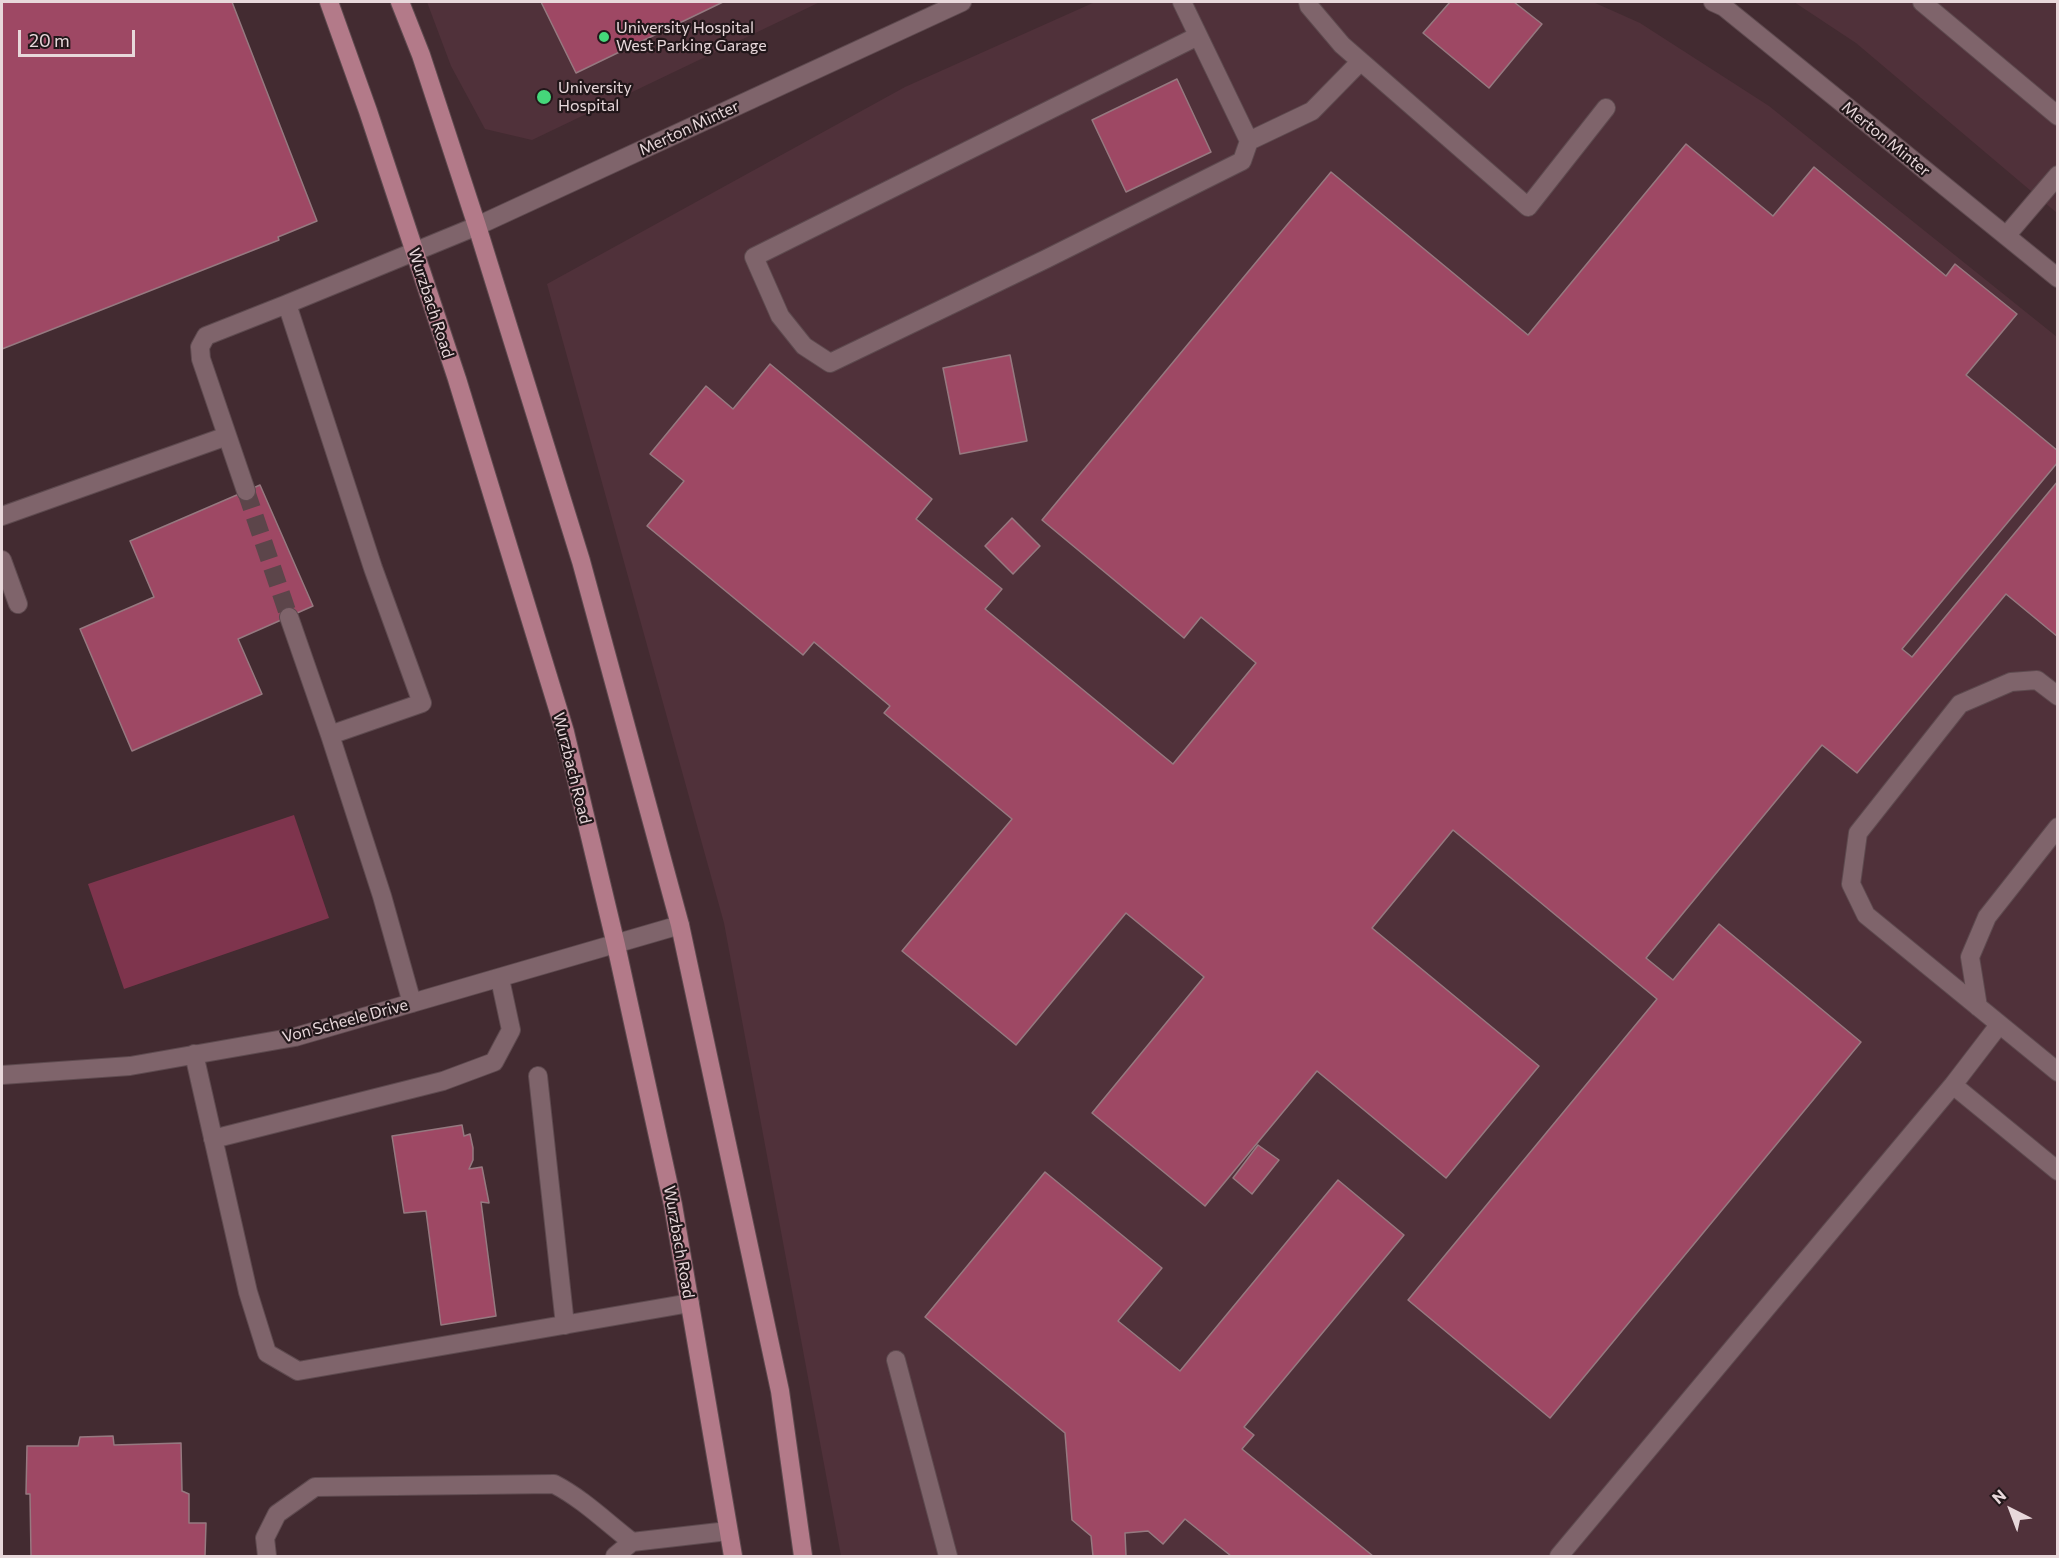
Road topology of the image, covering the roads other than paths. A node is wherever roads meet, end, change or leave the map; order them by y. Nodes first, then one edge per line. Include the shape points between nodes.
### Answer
1 (329, 2) edge
2 (400, 2) edge
3 (962, 2) edge
4 (1182, 2) edge
5 (1308, 2) edge
6 (1713, 2) edge
7 (1922, 2) edge
8 (1198, 36) junction
9 (1360, 62) junction
10 (1606, 108) dead end
11 (2058, 116) edge
12 (1249, 141) junction
13 (2058, 175) edge
14 (477, 226) junction
15 (2006, 236) junction
16 (414, 253) junction
17 (2058, 278) edge
18 (287, 304) junction
19 (227, 436) junction
20 (246, 491) tunnel mouth
21 (2, 516) edge
22 (2, 560) edge
23 (18, 604) dead end
24 (289, 617) tunnel mouth
25 (2058, 696) edge
26 (330, 735) junction
27 (2058, 827) edge
28 (680, 925) junction
29 (616, 945) junction
30 (500, 979) junction
31 (412, 1003) junction
32 (1978, 1007) junction
33 (1999, 1024) junction
34 (194, 1054) junction
35 (2058, 1072) edge
36 (2, 1076) edge
37 (538, 1076) dead end
38 (1953, 1085) junction
39 (213, 1139) junction
40 (2058, 1171) edge
41 (690, 1303) junction
42 (564, 1325) junction
43 (896, 1360) dead end
44 (728, 1531) junction
45 (632, 1542) junction
46 (267, 1557) edge
47 (615, 1557) edge
48 (733, 1557) edge
49 (803, 1557) edge
50 (948, 1557) edge
51 (1559, 1557) edge

1 - 16 main road, Wurzbach Road
2 - 14 main road
3 - 14 street, Merton Minter
4 - 8 street
5 - 9 street
6 - 15 street, Merton Minter
7 - 11 street
8 - 12 street
8 - 12 street via 754,257 780,316 804,346 830,363 1242,161
9 - 10 street via 1528,207
9 - 12 street via 1312,111
13 - 15 street
14 - 16 street, Merton Minter
14 - 28 main road via 581,561
15 - 17 street, Merton Minter
16 - 18 street, Merton Minter
16 - 29 main road, Wurzbach Road via 457,379 565,732
18 - 19 street, Merton Minter via 206,336 200,347
18 - 26 street via 422,703
19 - 20 street, Merton Minter
19 - 21 street
22 - 23 street
24 - 26 street
25 - 32 street via 2037,680 2011,682 1960,704 1858,833 1851,885 1866,915
26 - 31 street
27 - 32 street via 1987,917 1970,957
28 - 29 street, Von Scheele Drive
28 - 49 main road via 780,1391
29 - 30 street, Von Scheele Drive
29 - 41 main road, Wurzbach Road via 673,1205
30 - 31 street, Von Scheele Drive
30 - 39 street via 510,1030 494,1062 443,1081
31 - 34 street, Von Scheele Drive via 295,1037
32 - 33 street
33 - 35 street
33 - 38 street
34 - 36 street, Von Scheele Drive via 130,1066
34 - 39 street
37 - 42 street
38 - 40 street
38 - 51 street
39 - 42 street via 248,1292 267,1353 298,1371
41 - 42 street
41 - 44 main road, Wurzbach Road
43 - 50 street
44 - 45 street
44 - 48 main road, Wurzbach Road
45 - 46 street via 573,1494 554,1484 315,1487 277,1514 265,1538
45 - 47 street

